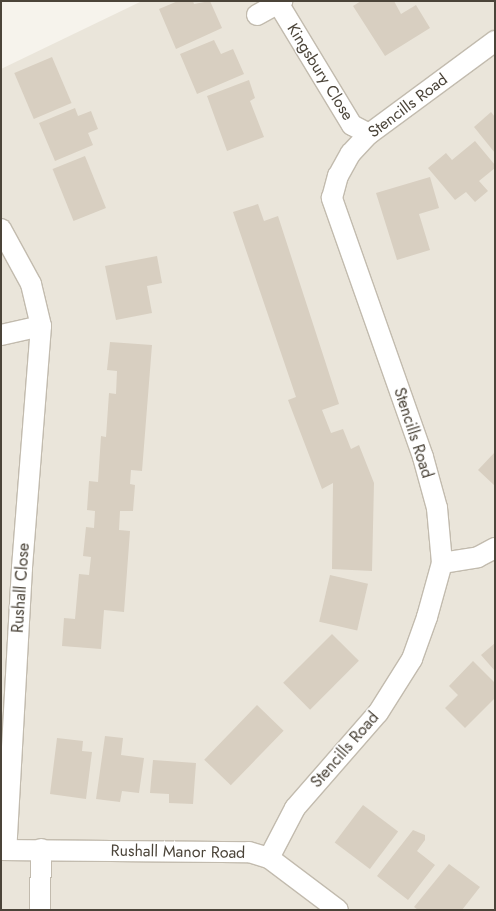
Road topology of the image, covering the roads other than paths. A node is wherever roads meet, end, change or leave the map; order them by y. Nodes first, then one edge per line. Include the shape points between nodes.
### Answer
1 (280, 2) edge
2 (257, 15) dead end
3 (495, 41) edge
4 (369, 134) junction
5 (1, 229) edge
6 (41, 326) junction
7 (1, 335) edge
8 (495, 548) edge
9 (442, 563) junction
10 (41, 849) junction
11 (4, 850) edge
12 (269, 858) junction
13 (40, 910) edge
14 (338, 910) edge

1 - 2 street, Kingsbury Close
1 - 4 street, Kingsbury Close via 352,125
3 - 4 street, Stencills Road
4 - 9 street, Stencills Road via 351,153 338,176 332,198 423,457 437,508
5 - 6 street, Rushall Close via 31,284
6 - 7 street
6 - 11 street, Rushall Close
8 - 9 street via 478,557
9 - 12 street, Stencills Road via 428,617 412,659 378,713 295,808
10 - 11 street, Rushall Manor Road
10 - 12 street, Rushall Manor Road via 249,852
10 - 13 street
12 - 14 street, Rushall Manor Road

